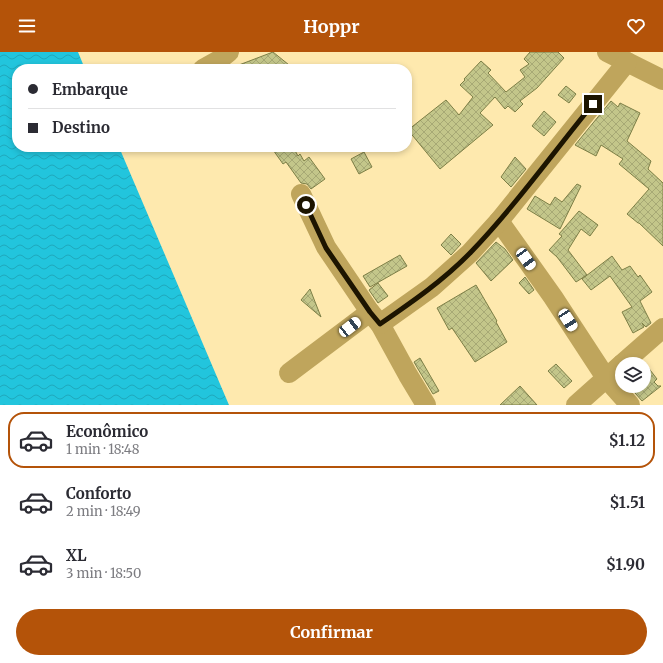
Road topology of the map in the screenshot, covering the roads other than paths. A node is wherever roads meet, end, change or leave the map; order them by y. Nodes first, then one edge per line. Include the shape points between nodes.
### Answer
1 (229, 52) edge
2 (608, 52) edge
3 (627, 62) junction
4 (212, 64) edge
5 (663, 80) edge
6 (301, 194) dead end
7 (499, 221) junction
8 (376, 318) junction
9 (663, 328) edge
10 (630, 357) edge
11 (615, 370) edge
12 (289, 373) dead end
13 (606, 378) junction
14 (426, 405) edge
15 (576, 405) edge
16 (630, 405) edge

1 - 4 street
2 - 3 street
3 - 5 street
3 - 7 street
6 - 8 street via 326,248
7 - 8 street via 470,253 432,287
7 - 13 street
8 - 12 street
8 - 14 street
9 - 10 street
11 - 13 street
13 - 15 street
13 - 16 street

